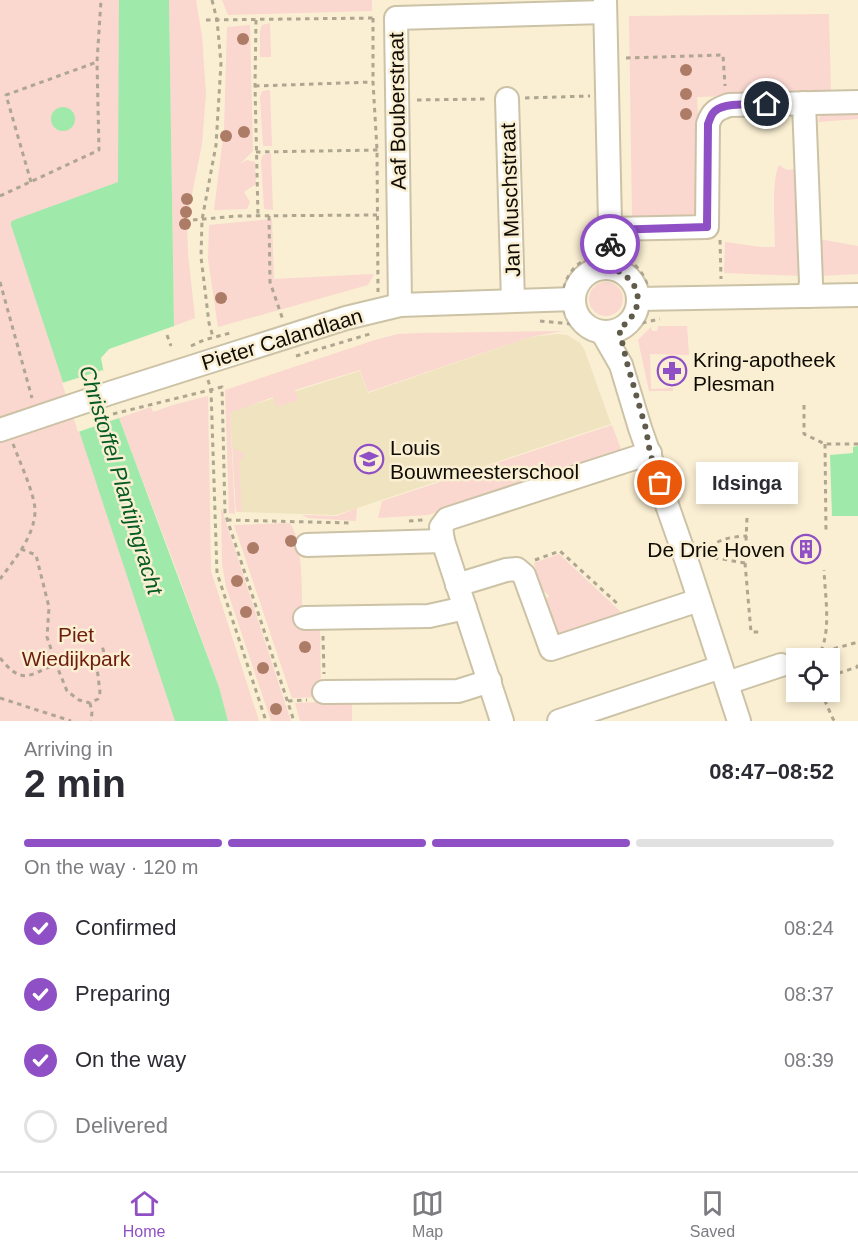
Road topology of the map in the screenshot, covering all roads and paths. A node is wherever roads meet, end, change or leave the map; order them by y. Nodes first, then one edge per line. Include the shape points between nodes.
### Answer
1 (101, 0) edge
2 (212, 0) edge
3 (605, 6) edge
4 (385, 18) junction
5 (206, 20) dead end
6 (217, 20) junction
7 (256, 20) junction
8 (606, 58) junction
9 (97, 62) junction
10 (374, 82) junction
11 (255, 86) junction
12 (507, 99) dead end
13 (858, 102) edge
14 (804, 103) junction
15 (731, 105) junction
16 (387, 150) junction
17 (256, 152) junction
18 (31, 182) junction
19 (0, 196) edge
20 (377, 215) junction
21 (258, 216) junction
22 (269, 216) junction
23 (193, 220) dead end
24 (202, 220) junction
25 (707, 227) junction
26 (610, 230) junction
27 (611, 261) junction
28 (0, 282) edge
29 (722, 283) dead end
30 (378, 293) dead end
31 (858, 295) edge
32 (808, 296) junction
33 (644, 299) junction
34 (568, 300) junction
35 (513, 301) junction
36 (400, 305) junction
37 (283, 320) dead end
38 (539, 321) dead end
39 (572, 324) junction
40 (612, 334) junction
41 (167, 335) dead end
42 (213, 337) dead end
43 (171, 346) dead end
44 (208, 382) dead end
45 (211, 390) junction
46 (32, 398) dead end
47 (113, 403) junction
48 (804, 405) dead end
49 (7, 437) edge
50 (825, 444) junction
51 (858, 444) edge
52 (650, 453) junction
53 (747, 518) dead end
54 (227, 520) junction
55 (403, 522) dead end
56 (358, 523) dead end
57 (445, 530) junction
58 (826, 532) dead end
59 (747, 536) junction
60 (307, 545) dead end
61 (21, 549) junction
62 (696, 559) junction
63 (746, 563) junction
64 (517, 569) junction
65 (824, 570) dead end
66 (0, 579) edge
67 (457, 585) junction
68 (699, 600) junction
69 (465, 608) junction
70 (314, 618) joint
71 (636, 621) junction
72 (760, 632) dead end
73 (858, 642) edge
74 (102, 645) dead end
75 (822, 648) edge
76 (838, 648) edge
77 (0, 658) edge
78 (786, 663) edge
79 (56, 664) junction
80 (858, 665) edge
81 (840, 673) edge
82 (724, 675) junction
83 (490, 681) junction
84 (324, 692) junction
85 (0, 698) edge
86 (288, 701) junction
87 (825, 702) edge
88 (90, 703) junction
89 (71, 721) edge
90 (91, 721) edge
91 (266, 721) edge
92 (294, 721) edge
93 (502, 721) edge
94 (558, 721) edge
95 (739, 721) edge
96 (835, 721) edge

1 - 9 path
2 - 6 path
3 - 4 street, Aaf Bouberstraat
3 - 8 street
4 - 7 path
4 - 10 path
4 - 16 street, Aaf Bouberstraat
5 - 6 path
6 - 7 path
6 - 24 path via 221,63 218,128
7 - 11 path
8 - 15 path via 723,55 724,86
8 - 26 street
9 - 18 path via 99,150
9 - 18 path via 6,95
10 - 11 path
10 - 16 path
11 - 17 path
12 - 35 street, Jan Muschstraat
13 - 14 street
14 - 15 street
14 - 32 street
15 - 25 street via 715,111 708,124
16 - 17 path
16 - 20 path
16 - 36 street, Aaf Bouberstraat
17 - 21 path
18 - 19 path
20 - 22 path
20 - 30 path
21 - 22 path
21 - 24 path
22 - 37 path via 270,282
23 - 24 path
24 - 42 path via 201,257
25 - 26 street
25 - 29 path via 720,236
26 - 27 street
27 - 33 street
27 - 33 path via 627,259 638,267 645,277
27 - 34 street via 585,276
27 - 34 path via 592,256 572,269 564,284
28 - 46 path
31 - 32 street
32 - 33 street
33 - 40 street via 629,322
33 - 40 path via 646,314 642,323 632,333
34 - 35 street, Pieter Calandlaan
34 - 39 path via 566,315
34 - 40 street via 591,328
35 - 36 street, Pieter Calandlaan
36 - 47 street, Pieter Calandlaan via 346,318
38 - 39 path
39 - 40 path via 596,340
40 - 52 street via 646,429
41 - 43 path
44 - 45 path
45 - 47 path
45 - 54 path via 222,387
45 - 91 path via 217,573
47 - 49 street, Pieter Calandlaan via 70,407
48 - 50 path via 804,434
49 - 61 path via 35,511
50 - 51 path
50 - 58 path
52 - 57 street
52 - 62 street
53 - 59 path
54 - 56 path
54 - 86 path
55 - 57 path
57 - 60 street
57 - 67 street
59 - 62 path via 726,538
59 - 63 path
61 - 66 path
61 - 79 path via 36,555 49,607 47,637
62 - 63 path
62 - 68 street
63 - 72 path via 751,632
64 - 67 street
64 - 71 path via 560,552
64 - 71 street via 524,575 551,649
65 - 75 path via 827,628
67 - 69 street
68 - 71 street
68 - 82 street
69 - 70 street via 429,616
69 - 83 street
70 - 84 path
73 - 76 path
74 - 88 path via 105,657 97,668 100,692 98,699
77 - 79 path via 21,676
78 - 82 street
79 - 88 path via 67,691
80 - 81 path
82 - 94 street
82 - 95 street
83 - 84 street via 458,691
83 - 93 street
84 - 86 path via 324,699
85 - 89 path
86 - 92 path
87 - 96 path
88 - 90 path

